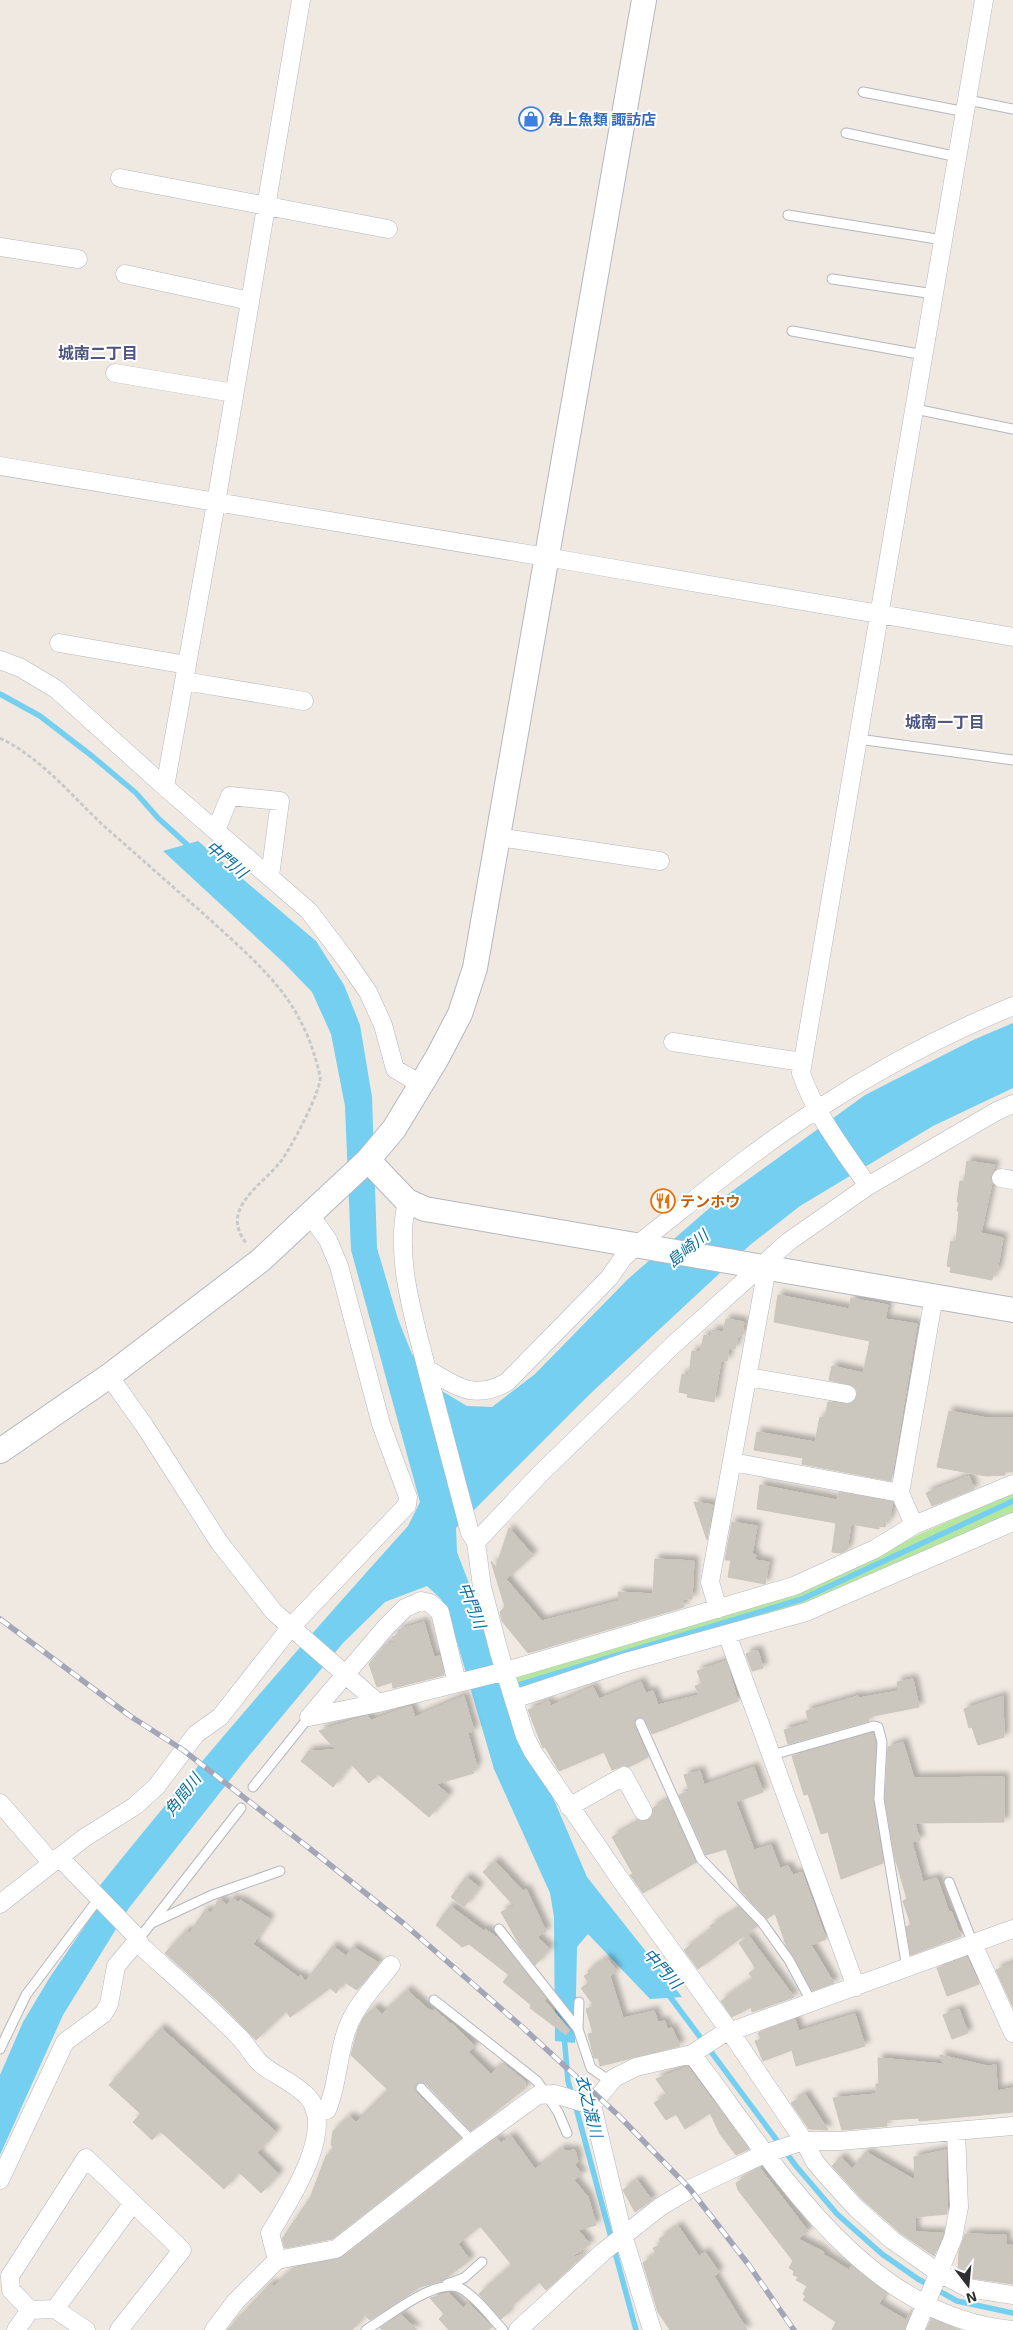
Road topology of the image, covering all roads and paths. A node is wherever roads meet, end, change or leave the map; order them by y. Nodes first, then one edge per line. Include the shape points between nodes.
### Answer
1 (301, 0) edge
2 (644, 0) edge
3 (984, 0) edge
4 (863, 92) dead end
5 (967, 106) junction
6 (1013, 109) edge
7 (846, 133) dead end
8 (958, 157) junction
9 (120, 178) dead end
10 (266, 206) junction
11 (788, 215) dead end
12 (388, 229) dead end
13 (943, 240) junction
14 (0, 247) edge
15 (78, 259) dead end
16 (125, 274) dead end
17 (832, 279) dead end
18 (934, 294) junction
19 (250, 301) junction
20 (792, 331) dead end
21 (924, 355) junction
22 (115, 373) dead end
23 (234, 393) junction
24 (914, 409) junction
25 (1013, 429) edge
26 (0, 466) edge
27 (216, 503) junction
28 (546, 557) junction
29 (880, 614) junction
30 (1013, 637) edge
31 (58, 643) dead end
32 (0, 660) edge
33 (186, 673) junction
34 (304, 701) dead end
35 (0, 738) edge
36 (858, 739) junction
37 (1013, 760) edge
38 (165, 787) junction
39 (216, 830) junction
40 (498, 837) junction
41 (660, 861) dead end
42 (270, 876) junction
43 (1013, 1006) edge
44 (673, 1042) dead end
45 (802, 1062) junction
46 (422, 1085) junction
47 (1013, 1104) edge
48 (820, 1113) junction
49 (368, 1160) junction
50 (866, 1183) junction
51 (407, 1201) junction
52 (310, 1215) junction
53 (645, 1245) junction
54 (261, 1260) junction
55 (756, 1266) junction
56 (934, 1296) junction
57 (1013, 1310) edge
58 (427, 1369) junction
59 (109, 1376) junction
60 (748, 1377) junction
61 (847, 1394) dead end
62 (0, 1451) edge
63 (732, 1462) junction
64 (1013, 1484) edge
65 (900, 1493) junction
66 (1013, 1522) edge
67 (914, 1525) junction
68 (473, 1537) junction
69 (718, 1609) junction
70 (293, 1630) junction
71 (727, 1634) junction
72 (344, 1672) junction
73 (502, 1672) junction
74 (460, 1682) junction
75 (514, 1699) junction
76 (378, 1703) junction
77 (309, 1717) junction
78 (640, 1723) dead end
79 (772, 1755) junction
80 (253, 1787) dead end
81 (0, 1803) edge
82 (569, 1807) junction
83 (240, 1808) dead end
84 (643, 1812) dead end
85 (55, 1859) junction
86 (280, 1871) dead end
87 (950, 1882) dead end
88 (101, 1900) junction
89 (0, 1904) edge
90 (149, 1924) junction
91 (499, 1929) dead end
92 (1013, 1929) edge
93 (136, 1937) junction
94 (972, 1944) junction
95 (391, 1965) dead end
96 (908, 1968) junction
97 (856, 1987) junction
98 (434, 2000) dead end
99 (579, 2002) dead end
100 (812, 2003) junction
101 (577, 2027) junction
102 (1013, 2033) edge
103 (726, 2034) junction
104 (0, 2049) edge
105 (694, 2053) junction
106 (614, 2078) junction
107 (420, 2088) dead end
108 (550, 2094) junction
109 (590, 2105) junction
110 (315, 2112) junction
111 (1013, 2126) edge
112 (956, 2131) junction
113 (567, 2133) dead end
114 (473, 2142) junction
115 (801, 2142) junction
116 (766, 2154) junction
117 (0, 2180) edge
118 (133, 2203) junction
119 (622, 2237) junction
120 (277, 2260) junction
121 (482, 2262) dead end
122 (939, 2274) junction
123 (444, 2285) junction
124 (1013, 2295) edge
125 (926, 2303) junction
126 (55, 2309) junction
127 (30, 2310) junction
128 (78, 2328) edge
129 (16, 2330) edge
130 (118, 2330) edge
131 (214, 2330) edge
132 (366, 2330) edge
133 (503, 2330) edge
134 (518, 2330) edge
135 (652, 2330) edge
136 (915, 2330) edge
137 (1013, 2330) edge

1 - 10 street
2 - 28 street
3 - 5 street
4 - 5 lane
5 - 6 lane
5 - 8 street
7 - 8 lane
8 - 13 street
9 - 10 street
10 - 12 street
10 - 19 street
11 - 13 lane
13 - 18 street
14 - 15 street
16 - 19 street
17 - 18 lane
18 - 21 street
19 - 23 street
20 - 21 lane
21 - 24 street
22 - 23 street
23 - 27 street
24 - 25 lane
24 - 29 street
26 - 27 street
27 - 28 street
27 - 33 street
28 - 29 street
28 - 40 street
29 - 30 street
29 - 36 street
31 - 33 street
32 - 38 street via 22,668 56,689
33 - 34 street
33 - 38 street
35 - 54 path via 37,762 253,958 295,1010 308,1035 321,1079 314,1102 281,1161 250,1192 237,1217 239,1234
36 - 37 lane
36 - 45 street
38 - 39 street
39 - 42 street
39 - 42 street via 230,796 280,801
40 - 41 street
40 - 46 street via 476,968 460,1014
42 - 46 street via 309,911 357,976 383,1025 395,1069
43 - 48 street via 910,1055
44 - 45 street
45 - 48 street via 800,1073
46 - 49 street via 394,1129
47 - 50 street
48 - 50 street
48 - 53 street via 749,1158
49 - 51 street
49 - 52 street
50 - 55 street
51 - 53 street via 425,1209
51 - 58 street via 403,1220 406,1285
52 - 54 street
52 - 70 street via 328,1240 339,1266 381,1424 408,1497 407,1505
53 - 55 street
53 - 58 street via 623,1258 609,1278 507,1382 495,1389 483,1392 460,1389
54 - 59 street
55 - 56 street
55 - 60 street
55 - 68 street
56 - 57 street
56 - 65 street
58 - 68 street
59 - 62 street
59 - 70 street via 144,1424 219,1542 274,1612
60 - 61 street
60 - 63 street
63 - 65 street
63 - 69 street via 710,1582
64 - 67 street
65 - 67 street
66 - 71 street via 806,1612
67 - 69 street via 832,1570 794,1586
68 - 73 street
69 - 73 street
70 - 72 street
70 - 85 street via 220,1717 196,1734 156,1787 135,1806
71 - 75 street
71 - 79 street
72 - 74 street via 405,1608 421,1601 430,1603 440,1612
72 - 76 street
72 - 77 street
73 - 74 street
73 - 75 street
74 - 76 street
75 - 82 street via 533,1752
76 - 77 street
77 - 80 lane
78 - 100 lane via 701,1859 761,1921 789,1960
79 - 96 lane via 878,1727 882,1742 878,1799
79 - 97 street
81 - 85 street
82 - 84 street via 624,1776
82 - 103 street
83 - 90 lane
85 - 88 street
85 - 89 street
86 - 90 lane via 212,1895
87 - 94 lane
88 - 93 street
88 - 104 lane via 26,1995
90 - 93 lane
91 - 101 lane
92 - 94 street
93 - 110 street via 242,2039 259,2063 294,2083 310,2099
93 - 117 street via 116,1966 109,2004 103,2014 65,2042
94 - 96 street
94 - 102 street
95 - 110 street via 353,2014 331,2100 327,2110
96 - 97 street
97 - 100 street
98 - 108 lane via 538,2081
99 - 101 lane
100 - 103 street
101 - 106 lane via 590,2068 604,2077
103 - 105 street
103 - 115 street
105 - 106 street via 636,2067
105 - 116 street
106 - 109 street
107 - 114 lane
108 - 109 street
108 - 113 lane
108 - 114 street via 538,2095
109 - 119 street
110 - 120 street via 317,2139 297,2187 263,2229
111 - 112 street
112 - 115 street
112 - 122 street via 959,2207 953,2238
114 - 120 street via 336,2249
115 - 116 street
115 - 122 street via 856,2208 892,2240
116 - 119 street via 690,2189 660,2207
116 - 125 street via 828,2229 884,2278
118 - 126 street
118 - 127 street via 86,2158 10,2276 11,2290
118 - 130 street via 182,2250
119 - 134 street
119 - 135 street
120 - 131 street via 236,2301
121 - 123 lane via 464,2278
122 - 124 street via 968,2288
122 - 125 street
123 - 132 lane via 429,2290
123 - 133 lane via 460,2288
125 - 136 street
125 - 137 street via 944,2314 975,2324
126 - 127 street
126 - 128 street
127 - 129 street

